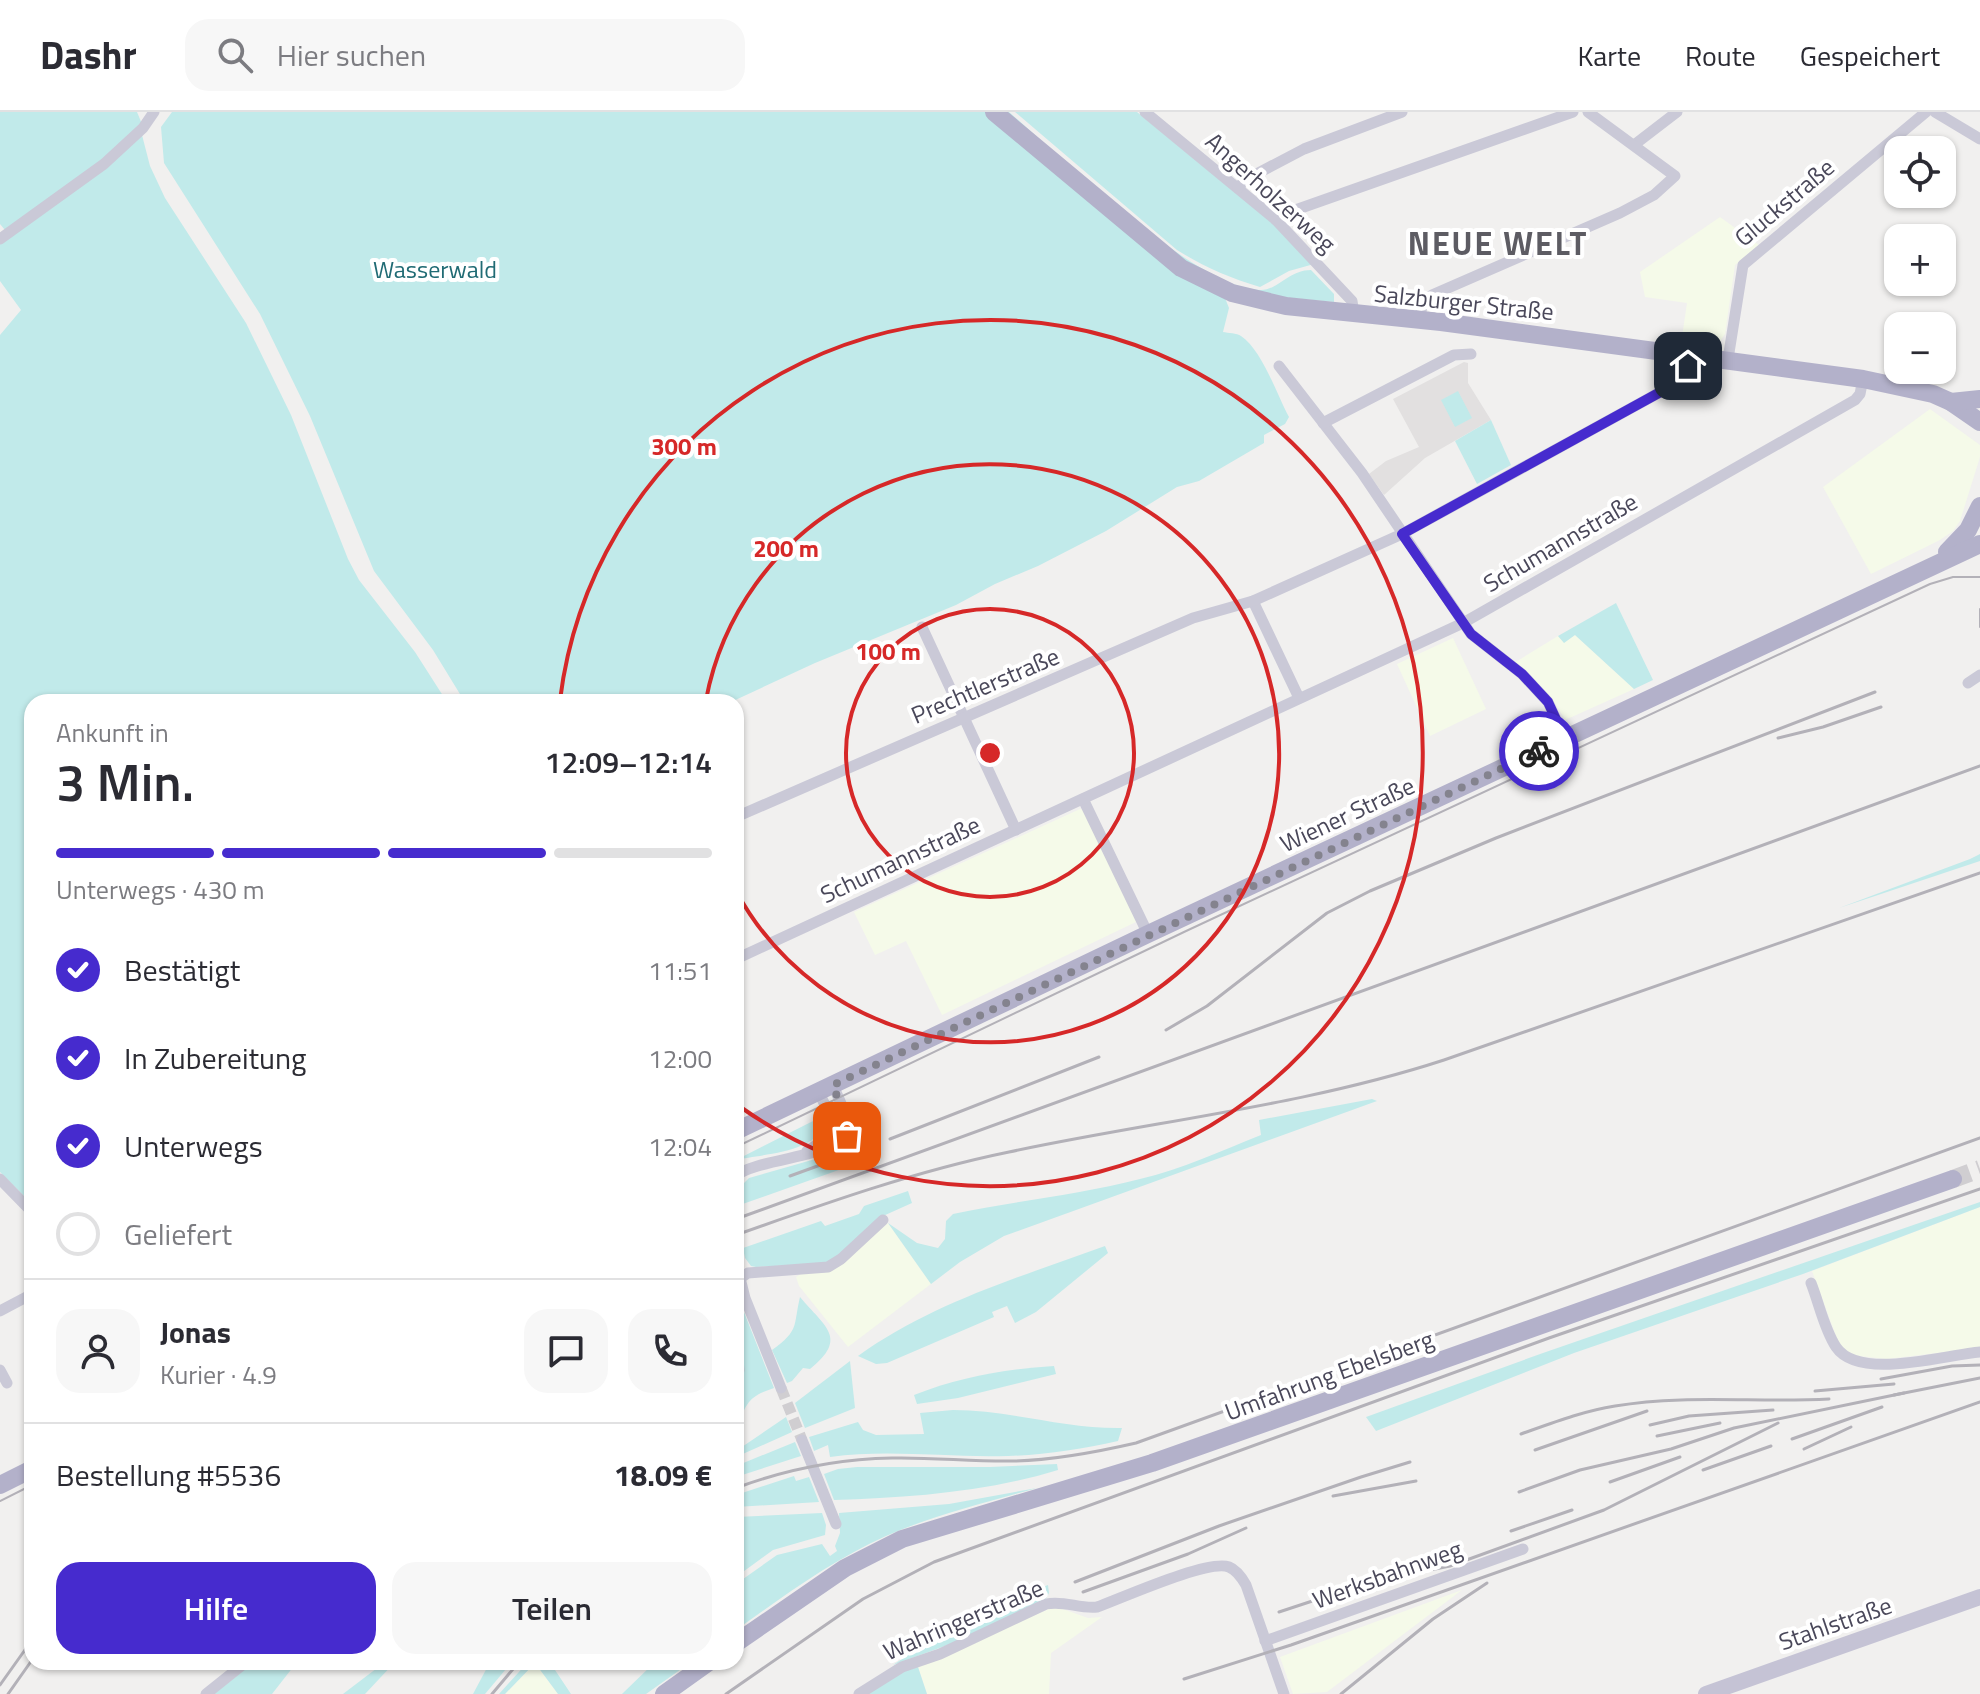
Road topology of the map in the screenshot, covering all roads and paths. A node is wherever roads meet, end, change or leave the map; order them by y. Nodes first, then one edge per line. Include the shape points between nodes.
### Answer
1 (154, 112) edge
2 (994, 112) edge
3 (1145, 112) edge
4 (1402, 112) edge
5 (1573, 112) edge
6 (1588, 112) edge
7 (1677, 112) edge
8 (1926, 112) edge
9 (1935, 112) edge
10 (1980, 139) edge
11 (1634, 145) junction
12 (1238, 188) junction
13 (1276, 220) junction
14 (0, 239) edge
15 (1354, 314) junction
16 (1420, 320) junction
17 (1471, 354) dead end
18 (1690, 354) junction
19 (1728, 359) junction
20 (1279, 366) dead end
21 (1863, 379) junction
22 (1980, 399) edge
23 (1951, 402) junction
24 (1980, 422) edge
25 (1323, 423) junction
26 (1980, 506) edge
27 (1402, 534) junction
28 (1978, 544) edge
29 (1932, 564) junction
30 (1253, 601) junction
31 (1463, 623) junction
32 (922, 627) dead end
33 (1980, 675) edge
34 (1968, 683) dead end
35 (1299, 698) junction
36 (964, 718) junction
37 (1565, 739) junction
38 (1083, 799) junction
39 (744, 814) edge
40 (1016, 830) junction
41 (1148, 934) junction
42 (744, 955) edge
43 (825, 1088) junction
44 (744, 1127) edge
45 (744, 1171) edge
46 (0, 1179) edge
47 (1953, 1179) tunnel mouth
48 (24, 1204) edge
49 (883, 1220) dead end
50 (744, 1278) edge
51 (1811, 1283) dead end
52 (24, 1298) edge
53 (744, 1299) edge
54 (0, 1311) edge
55 (1980, 1352) edge
56 (0, 1370) edge
57 (7, 1383) dead end
58 (781, 1388) tunnel mouth
59 (802, 1440) tunnel mouth
60 (24, 1473) edge
61 (0, 1485) edge
62 (836, 1524) dead end
63 (1523, 1549) dead end
64 (1980, 1597) edge
65 (744, 1637) edge
66 (1265, 1641) junction
67 (236, 1670) edge
68 (698, 1670) edge
69 (206, 1694) edge
70 (664, 1694) edge
71 (859, 1694) edge
72 (1284, 1694) edge
73 (1706, 1694) edge

1 - 14 street via 104,164
2 - 15 main road, Salzburger Straße via 1181,268 1248,298
3 - 12 street, Angerholzerweg
4 - 12 street via 1304,149
5 - 13 street
6 - 11 street
7 - 11 street
8 - 19 street, Gluckstraße via 1743,265
9 - 10 street
11 - 16 street via 1675,176 1654,195 1620,213 1432,295 1422,304
12 - 13 street, Angerholzerweg
13 - 15 street, Angerholzerweg via 1352,301
15 - 16 main road, Salzburger Straße
16 - 18 main road, Salzburger Straße
17 - 25 street via 1454,355
18 - 19 main road, Salzburger Straße
18 - 27 street, Prechtlerstraße via 1675,384
19 - 21 main road, Salzburger Straße
20 - 25 street
21 - 23 main road, Salzburger Straße
21 - 31 street, Schumannstraße via 1855,400
22 - 23 main road
23 - 24 main road, Salzburger Straße
25 - 27 street
26 - 29 main road via 1962,538
27 - 30 street, Prechtlerstraße
27 - 31 street
28 - 29 main road, Wiener Straße
29 - 37 main road, Wiener Straße
30 - 35 street
30 - 36 street, Prechtlerstraße via 1191,619
31 - 35 street, Schumannstraße
31 - 37 street via 1548,702
32 - 36 street
33 - 34 street
35 - 38 street, Schumannstraße
36 - 39 street, Prechtlerstraße
36 - 40 street
37 - 41 main road, Wiener Straße
38 - 40 street, Schumannstraße
38 - 41 street
40 - 42 street, Schumannstraße
41 - 43 main road, Wiener Straße
43 - 44 main road, Wiener Straße
43 - 45 street via 846,1122 847,1136 839,1145
46 - 48 street
47 - 65 main road, Umfahrung Ebelsberg via 1152,1463 902,1539 845,1568
49 - 50 street via 828,1267 757,1272
51 - 55 street via 1834,1344 1848,1359 1897,1363
52 - 54 street
53 - 58 street
56 - 57 street
59 - 62 street
60 - 61 main road
63 - 66 street, Werksbahnweg
64 - 73 street, Stahlstraße
66 - 71 street, Wahringerstraße via 1241,1577 1229,1567 1212,1566 1097,1607 1046,1604 902,1667
66 - 72 street, Wahringerstraße
67 - 69 street
68 - 70 main road

